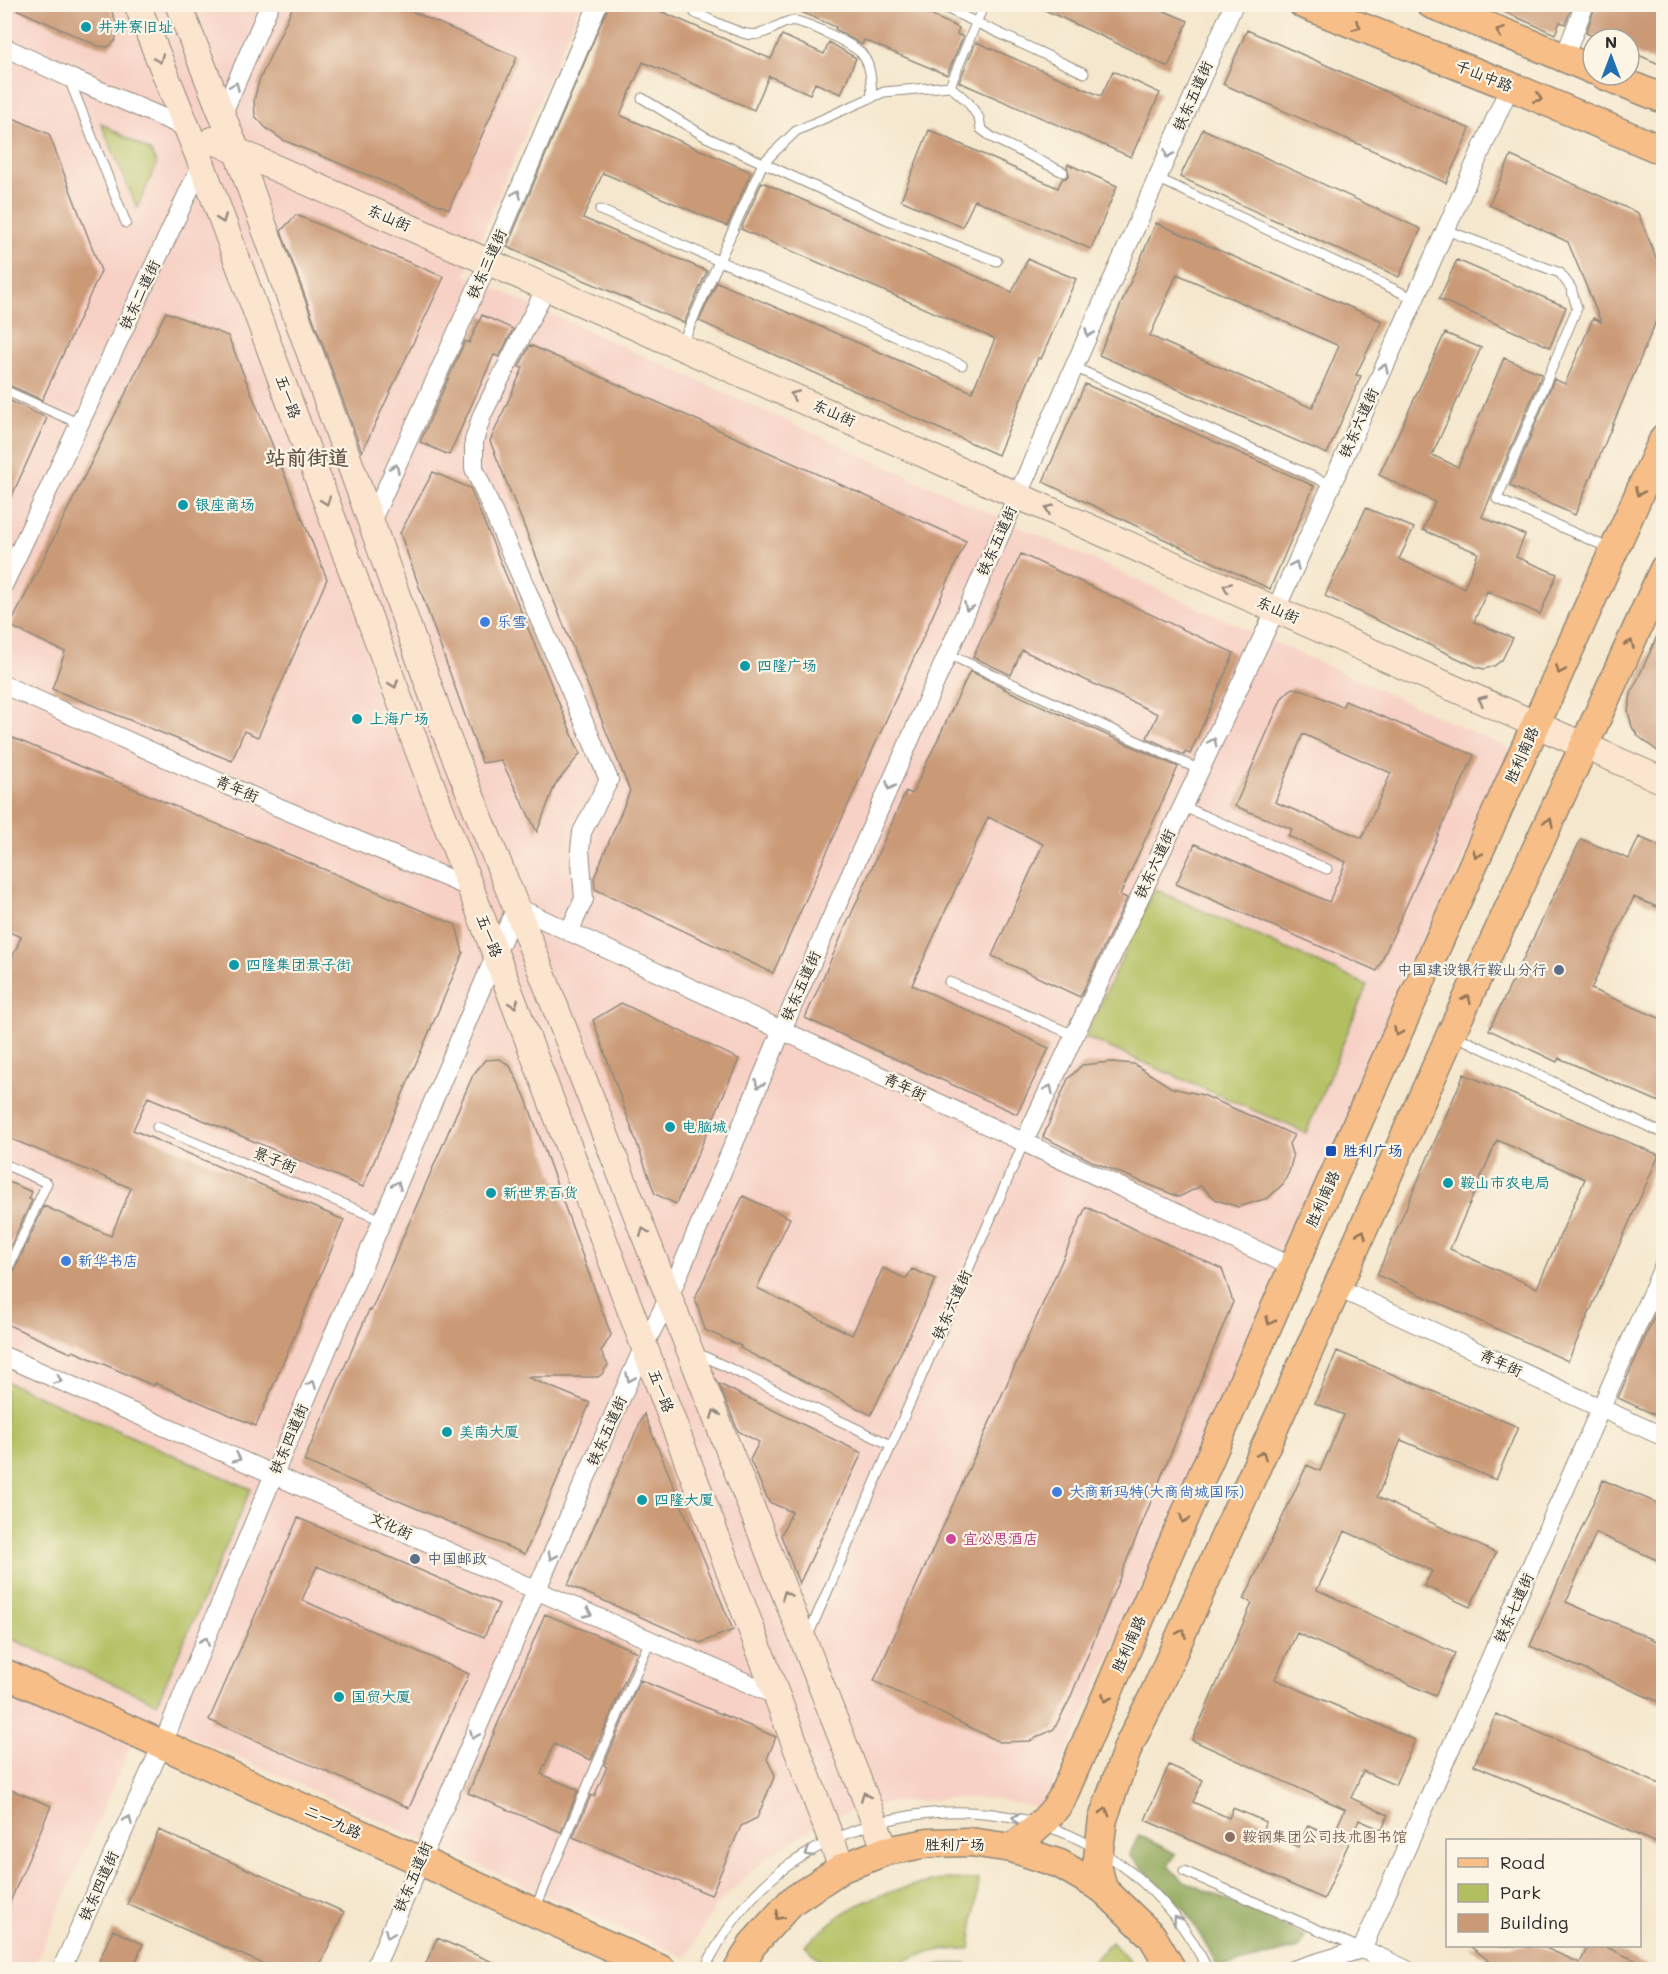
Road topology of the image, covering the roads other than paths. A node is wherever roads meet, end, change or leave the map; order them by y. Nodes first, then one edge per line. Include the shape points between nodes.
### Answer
1 (137, 4) edge
2 (178, 4) edge
3 (270, 4) edge
4 (598, 4) edge
5 (937, 4) edge
6 (984, 4) edge
7 (1234, 4) edge
8 (1303, 4) edge
9 (1431, 4) edge
10 (1585, 4) edge
11 (695, 13) dead end
12 (976, 22) junction
13 (4, 47) edge
14 (1564, 58) junction
15 (1581, 65) edge
16 (1084, 73) dead end
17 (68, 77) junction
18 (950, 86) junction
19 (1510, 86) junction
20 (1634, 87) edge
21 (642, 98) dead end
22 (872, 98) junction
23 (1664, 99) edge
24 (222, 114) junction
25 (187, 128) junction
26 (212, 140) junction
27 (1664, 151) edge
28 (237, 152) junction
29 (763, 163) junction
30 (202, 165) junction
31 (1063, 172) dead end
32 (1157, 178) junction
33 (600, 210) dead end
34 (126, 224) dead end
35 (1446, 230) junction
36 (489, 261) junction
37 (997, 261) dead end
38 (719, 262) junction
39 (547, 286) junction
40 (1415, 299) junction
41 (681, 346) junction
42 (962, 365) dead end
43 (1074, 367) junction
44 (4, 390) edge
45 (80, 424) junction
46 (1664, 438) edge
47 (1331, 485) junction
48 (1018, 495) junction
49 (371, 522) junction
50 (1613, 550) junction
51 (1664, 569) edge
52 (4, 584) edge
53 (1276, 609) junction
54 (948, 654) junction
55 (4, 685) edge
56 (1536, 724) junction
57 (1584, 746) junction
58 (1200, 770) junction
59 (1664, 781) edge
60 (1182, 806) junction
61 (1326, 869) dead end
62 (471, 888) junction
63 (516, 907) junction
64 (569, 932) junction
65 (496, 954) junction
66 (949, 982) dead end
67 (782, 1030) junction
68 (1451, 1034) junction
69 (1074, 1035) junction
70 (157, 1127) dead end
71 (1664, 1134) edge
72 (1024, 1142) junction
73 (4, 1164) edge
74 (382, 1220) junction
75 (1664, 1265) edge
76 (1293, 1267) junction
77 (4, 1277) edge
78 (1338, 1288) junction
79 (669, 1297) junction
80 (644, 1346) junction
81 (690, 1350) junction
82 (4, 1356) edge
83 (1602, 1409) junction
84 (1664, 1437) edge
85 (891, 1445) junction
86 (274, 1474) junction
87 (536, 1591) junction
88 (650, 1640) junction
89 (805, 1643) junction
90 (4, 1673) edge
91 (777, 1696) junction
92 (162, 1745) junction
93 (1084, 1746) junction
94 (1128, 1747) junction
95 (875, 1822) junction
96 (1042, 1824) junction
97 (831, 1840) junction
98 (1012, 1848) junction
99 (1098, 1849) junction
100 (886, 1851) junction
101 (419, 1861) junction
102 (842, 1868) junction
103 (1184, 1871) dead end
104 (1103, 1889) junction
105 (534, 1912) junction
106 (1362, 1949) junction
107 (1332, 1964) edge
108 (61, 1970) edge
109 (374, 1970) edge
110 (662, 1970) edge
111 (704, 1970) edge
112 (738, 1970) edge
113 (1172, 1970) edge
114 (1208, 1970) edge
115 (1292, 1970) edge
116 (1407, 1970) edge

1 -> 25 main road, 五一路
2 - 24 main road
24 -> 3 street, 铁东二道街
36 -> 4 street, 铁东三道街
5 - 12 lane
6 - 12 lane
7 -> 32 street, 铁东五道街
8 -> 19 main road, 千山中路
14 -> 9 main road
10 - 14 street
11 - 22 lane via 747,34 765,34 793,20 829,34 861,53 869,69
12 - 16 lane
12 - 18 lane
13 - 17 street, 东山街
14 - 15 main road
17 - 25 street, 东山街
17 - 34 lane
18 - 22 lane via 884,93
18 - 31 lane via 968,102 981,129
19 -> 27 main road, 千山中路
19 - 35 street, 铁东六道街
20 - 23 main road
21 - 29 lane via 706,137
22 - 29 lane via 796,131
24 - 26 street, 铁东二道街
24 - 28 main road
25 - 26 street, 东山街
25 - 30 main road, 五一路
26 - 28 main road, 东山街
26 - 30 street, 铁东二道街
28 - 36 main road, 东山街
28 - 49 main road
29 - 37 lane via 888,220
29 - 38 lane
30 - 45 street, 铁东二道街
30 -> 62 main road, 五一路
32 - 40 lane
32 -> 43 street, 铁东五道街
33 - 38 lane
35 - 40 street, 铁东六道街
35 - 50 lane via 1560,273 1571,288 1577,308 1497,499
36 - 39 main road, 东山街
49 -> 36 street, 铁东三道街
38 - 41 lane
38 - 42 lane
39 - 41 main road, 东山街
39 - 64 street via 482,415 474,441 474,468 609,780 582,832 584,899
47 -> 40 street, 铁东六道街
48 -> 41 main road, 东山街
43 - 47 lane
43 - 48 street, 铁东五道街
44 - 45 lane
45 - 52 street, 铁东二道街
46 -> 50 main road, 胜利南路
53 -> 47 street, 铁东六道街
53 -> 48 main road, 东山街
48 -> 54 street, 铁东五道街
49 - 63 main road via 447,737
50 -> 56 main road, 胜利南路
57 -> 51 main road
56 -> 53 main road, 东山街
58 -> 53 street, 铁东六道街
54 - 58 lane
54 -> 67 street, 铁东五道街
55 - 62 street, 青年街 via 228,786
56 - 57 main road, 东山街
56 -> 76 main road, 胜利南路
57 - 59 main road, 东山街
68 -> 57 main road
58 - 60 street, 铁东六道街
60 - 61 lane
60 - 69 street, 铁东六道街
62 - 65 main road, 五一路
63 - 64 street, 青年街
63 - 65 street, 铁东四道街
79 -> 63 main road
64 - 67 street, 青年街
74 -> 65 street, 铁东四道街
65 -> 80 main road, 五一路
66 - 69 lane
67 - 72 street, 青年街
67 -> 79 street, 铁东五道街
68 - 71 lane
78 -> 68 main road
72 -> 69 street, 铁东六道街
70 - 74 lane, 景子街
72 - 76 street, 青年街
72 - 85 lane, 铁东六道街
73 - 77 lane via 47,1183
86 -> 74 street, 铁东四道街
75 - 83 street, 铁东七道街
76 -> 93 main road, 胜利南路
78 - 83 street, 青年街
94 -> 78 main road
79 - 80 street, 铁东五道街
79 - 81 main road
80 -> 87 street, 铁东五道街
80 - 91 main road, 五一路
81 - 85 lane
89 -> 81 main road
82 -> 86 street, 文化街
83 - 84 street, 青年街
83 - 106 street, 铁东七道街
85 - 89 lane, 铁东六道街
86 - 87 street, 文化街
92 -> 86 street, 铁东四道街
87 -> 88 street, 文化街
87 -> 101 street, 铁东五道街
88 - 91 street, 文化街
88 - 105 lane
95 -> 89 main road
90 - 92 main road, 二一九路
91 - 97 main road, 五一路
92 - 101 main road, 二一九路
108 -> 92 street, 铁东四道街
93 - 94 main road via 1083,1771 1096,1784 1112,1775
93 - 96 main road, 胜利南路 via 1061,1800
99 -> 94 main road via 1109,1798
96 -> 95 lane via 984,1812 947,1811
95 - 97 lane
95 - 100 main road
96 - 98 main road, 胜利南路
96 - 99 lane
97 - 102 main road, 五一路
97 -> 111 lane via 788,1866 750,1900 719,1940
98 - 100 main road, 胜利广场 via 970,1842 928,1843
98 - 104 main road, 胜利广场 via 1060,1864
99 - 104 main road via 1097,1866
114 -> 99 lane via 1198,1948 1170,1910 1137,1877
100 - 102 main road, 胜利广场
101 - 105 main road, 二一九路
101 -> 109 street, 铁东五道街
102 -> 112 main road, 胜利广场 via 792,1901 752,1945
103 - 106 lane
104 - 113 main road, 胜利广场 via 1152,1936
105 - 110 main road, 二一九路
106 - 107 street
106 - 116 street
107 - 115 street

